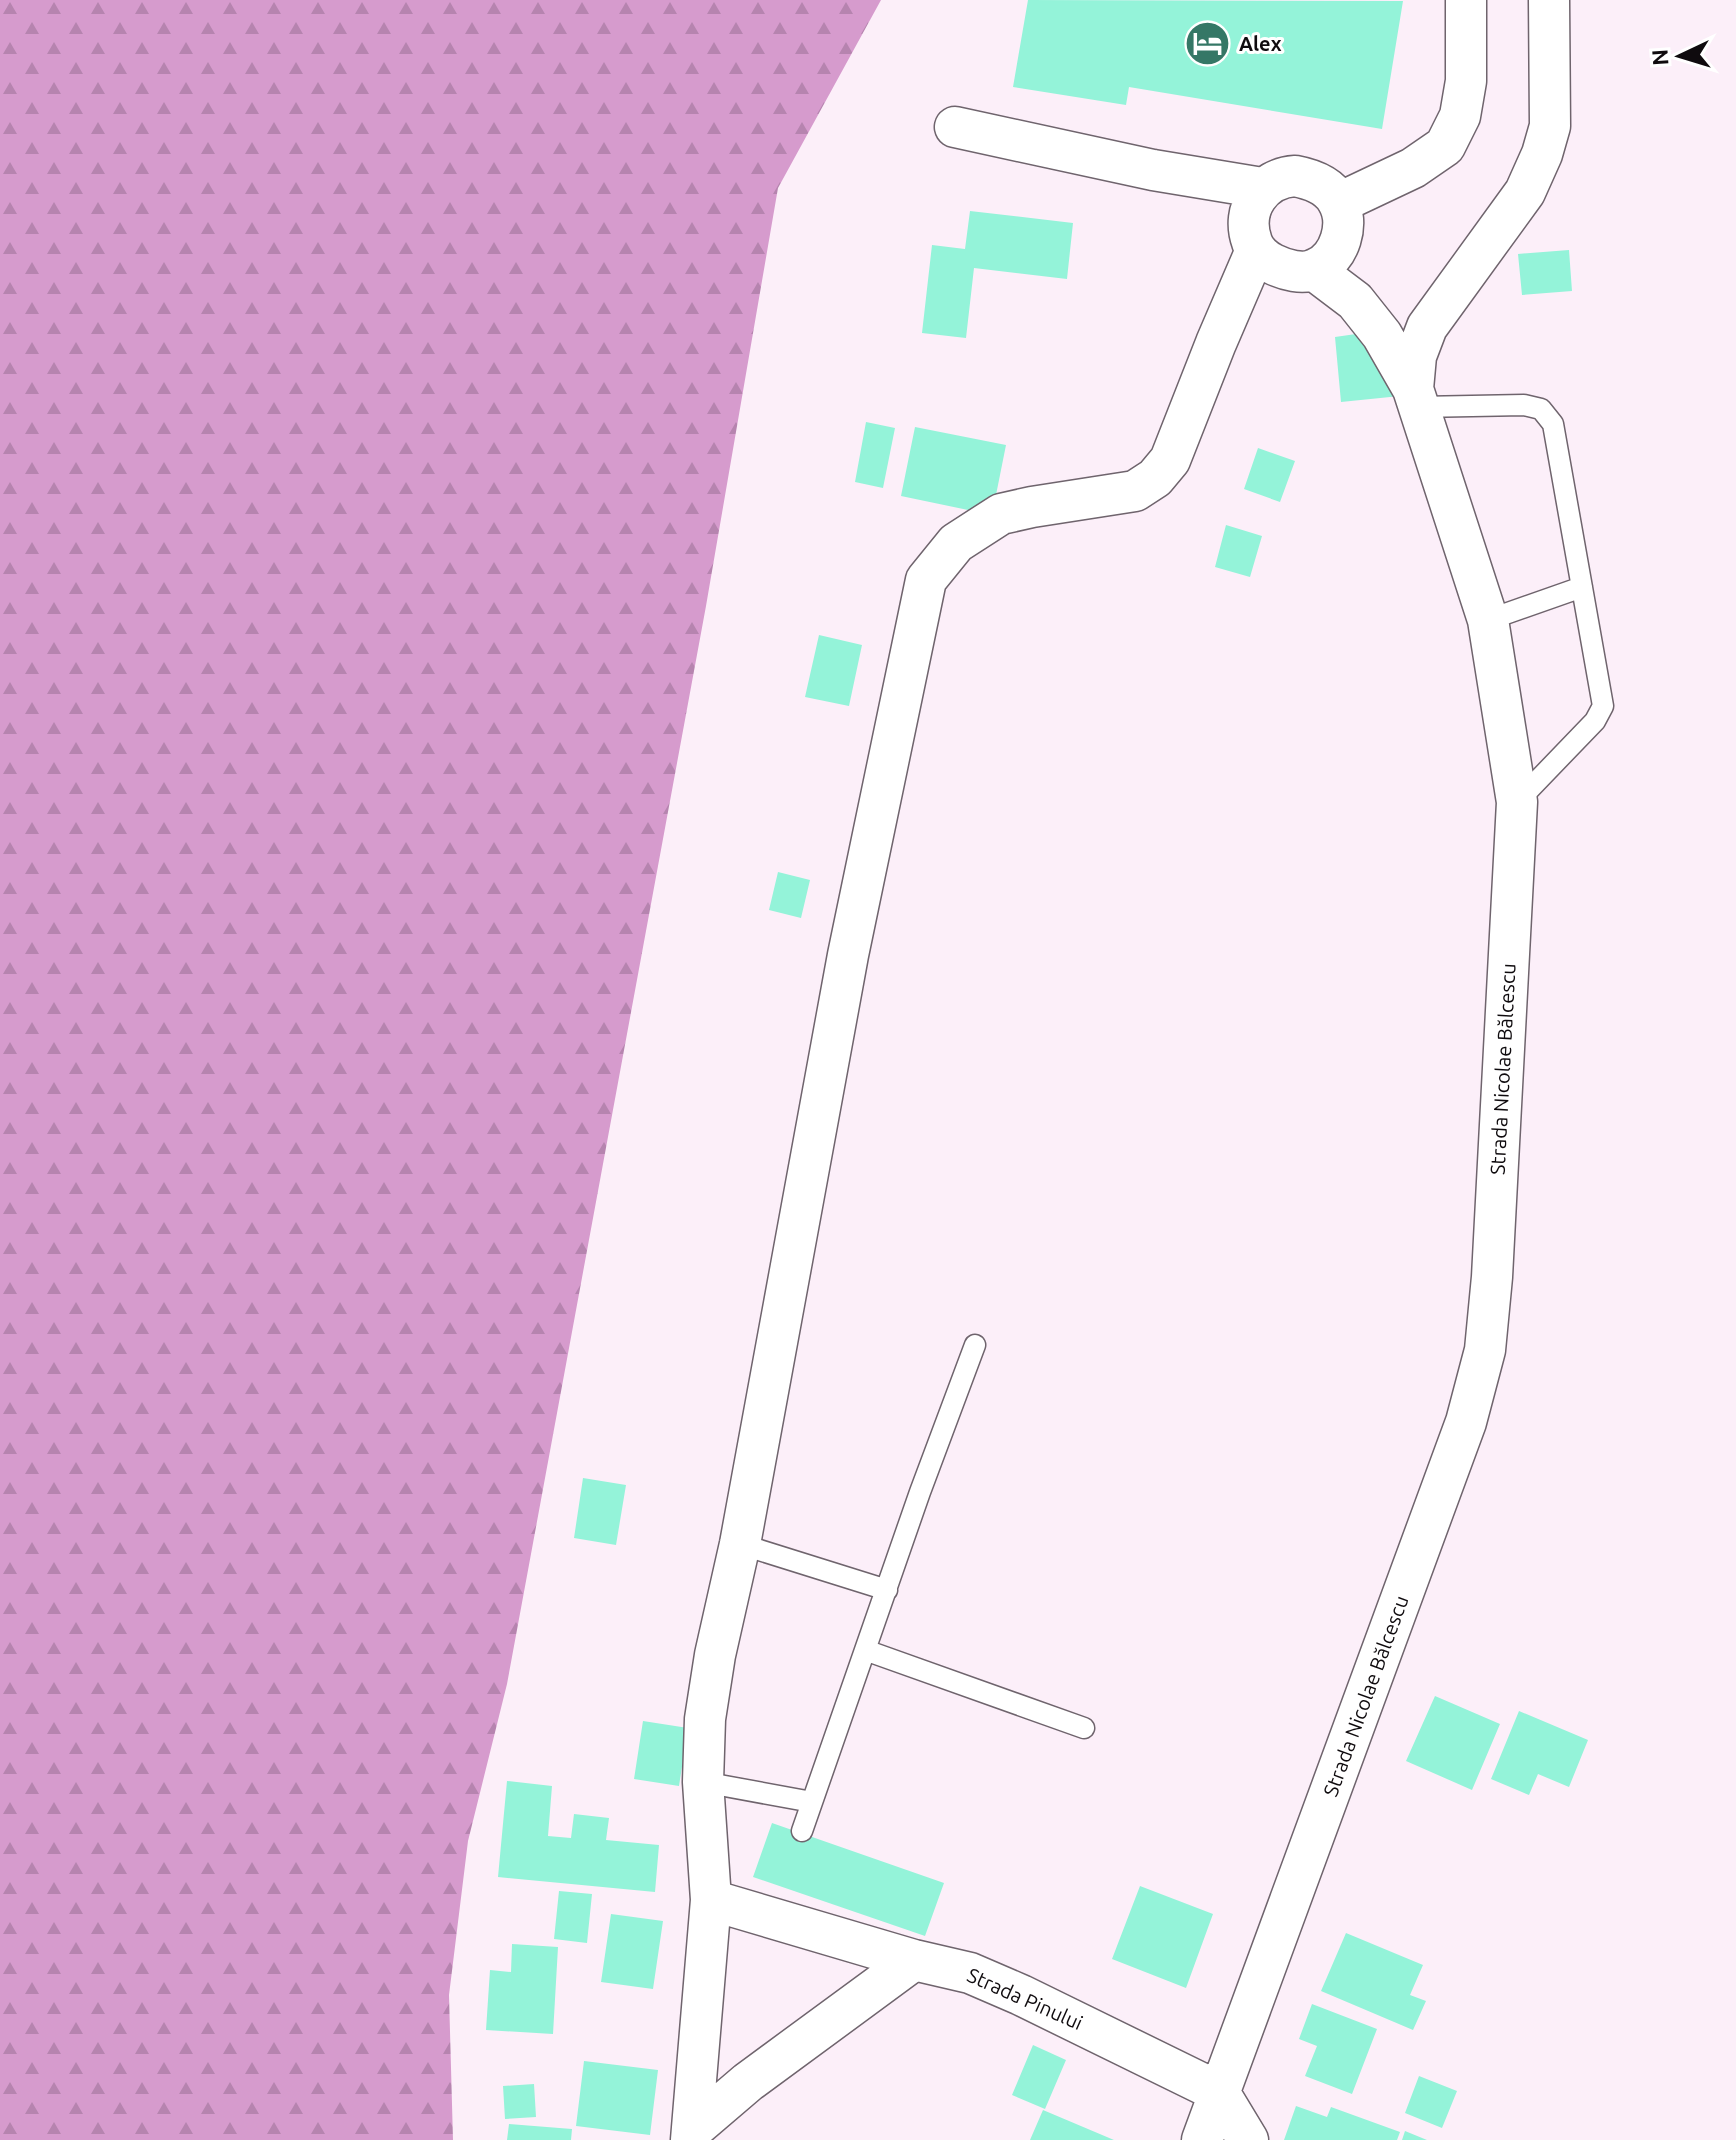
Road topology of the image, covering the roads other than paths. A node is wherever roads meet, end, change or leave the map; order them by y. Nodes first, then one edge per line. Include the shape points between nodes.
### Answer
1 (1466, 0) edge
2 (1549, 0) edge
3 (955, 127) dead end
4 (1262, 188) junction
5 (1339, 203) junction
6 (1256, 250) junction
7 (1314, 270) junction
8 (1416, 398) junction
9 (1582, 587) junction
10 (1488, 620) junction
11 (1517, 802) junction
12 (975, 1345) dead end
13 (740, 1544) junction
14 (887, 1590) junction
15 (865, 1650) junction
16 (1084, 1728) dead end
17 (703, 1782) junction
18 (812, 1802) junction
19 (802, 1831) dead end
20 (711, 1900) junction
21 (914, 1960) junction
22 (1219, 2092) junction
23 (692, 2134) edge
24 (1202, 2140) edge
25 (1248, 2140) edge

1 - 5 street via 1466,81 1460,116 1445,146 1413,168
2 - 8 street, Strada Nicolae Bălcescu via 1550,126 1542,154 1525,192 1427,327 1416,356
3 - 4 street
4 - 5 street via 1295,176 1316,182
4 - 6 street via 1250,218
5 - 7 street via 1341,239
6 - 7 street via 1282,268
6 - 13 street via 1170,460 1155,478 1135,491 1001,514 956,543 926,580 848,955
7 - 8 street via 1355,301 1382,335
8 - 9 lane via 1541,409 1553,424
8 - 10 street, Strada Nicolae Bălcescu
9 - 10 lane
9 - 11 lane via 1603,706 1595,721
10 - 11 street, Strada Nicolae Bălcescu
11 - 22 street, Strada Nicolae Bălcescu via 1485,1350 1466,1422
12 - 14 lane
13 - 14 lane
13 - 17 street via 705,1719
14 - 15 lane
15 - 16 lane
15 - 18 lane
17 - 18 lane
17 - 20 street
18 - 19 lane
20 - 21 street, Strada Pinului
20 - 23 street
21 - 22 street, Strada Pinului via 970,1973 1021,1995
21 - 23 street via 748,2082
22 - 24 street, Strada Nicolae Bălcescu
22 - 25 street

